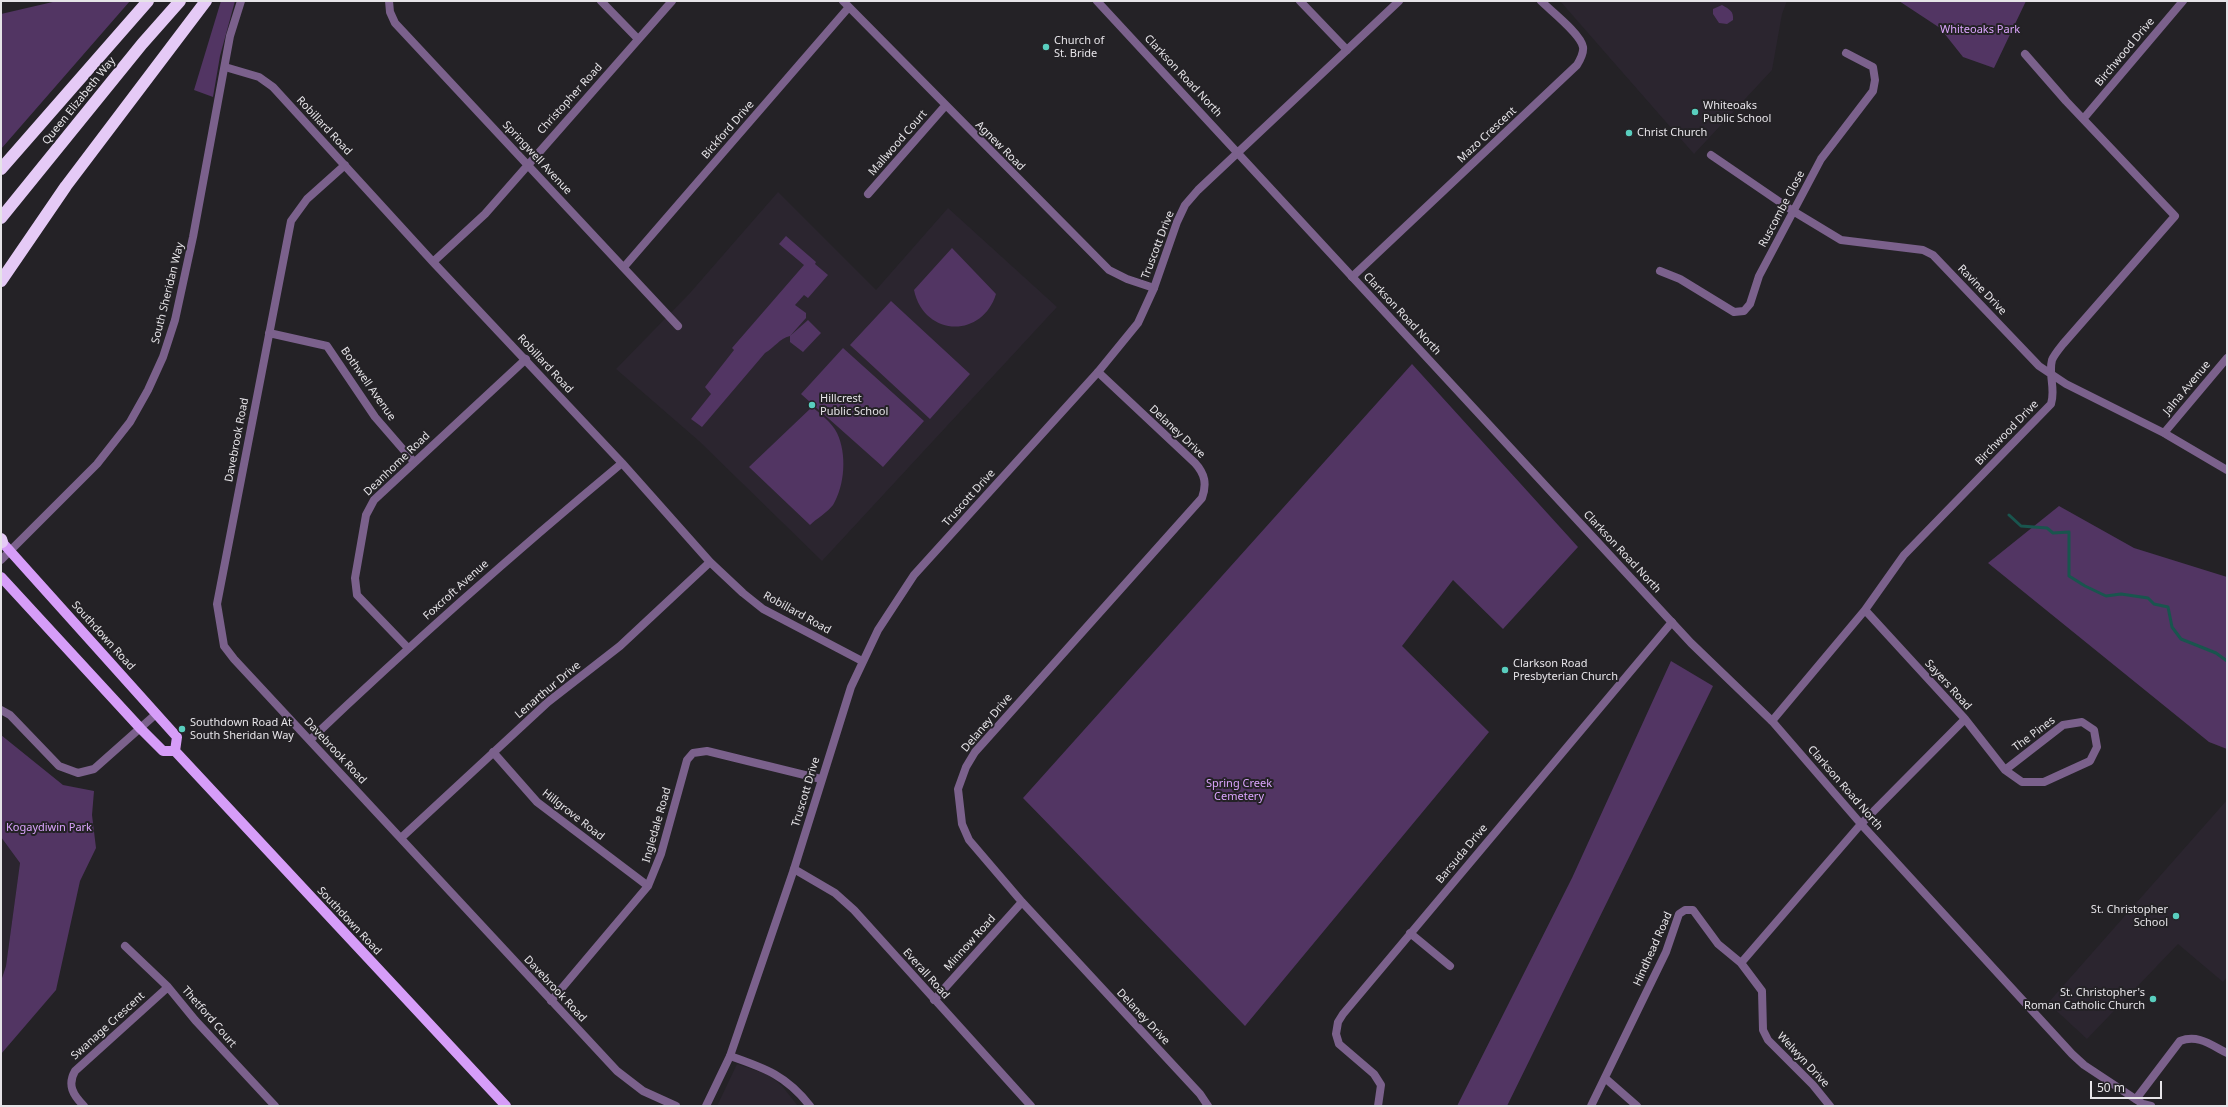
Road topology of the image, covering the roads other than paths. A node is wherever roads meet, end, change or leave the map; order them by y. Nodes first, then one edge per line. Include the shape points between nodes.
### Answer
1 (148, 1) edge
2 (180, 1) edge
3 (206, 1) edge
4 (241, 1) edge
5 (389, 1) edge
6 (601, 1) edge
7 (672, 1) edge
8 (1097, 1) edge
9 (1300, 1) edge
10 (1399, 1) edge
11 (1540, 1) edge
12 (2183, 1) edge
13 (846, 4) edge
14 (638, 40) junction
15 (1346, 50) junction
16 (1846, 53) dead end
17 (2025, 54) dead end
18 (224, 67) junction
19 (945, 106) junction
20 (2084, 118) junction
21 (1238, 152) junction
22 (1711, 155) dead end
23 (527, 164) junction
24 (345, 165) junction
25 (1, 170) edge
26 (868, 194) dead end
27 (1792, 210) junction
28 (1, 218) edge
29 (433, 262) junction
30 (624, 267) junction
31 (1660, 271) dead end
32 (1352, 277) junction
33 (1, 281) edge
34 (1154, 288) junction
35 (678, 326) dead end
36 (269, 333) junction
37 (2227, 358) edge
38 (526, 359) junction
39 (1098, 372) junction
40 (2051, 374) junction
41 (2164, 433) junction
42 (414, 462) junction
43 (622, 463) junction
44 (2227, 470) edge
45 (3, 544) edge
46 (1, 560) edge
47 (710, 562) junction
48 (1, 577) edge
49 (1865, 610) junction
50 (1672, 622) junction
51 (408, 648) junction
52 (862, 661) junction
53 (1, 710) edge
54 (156, 714) junction
55 (1965, 719) junction
56 (1772, 721) junction
57 (141, 729) junction
58 (310, 740) junction
59 (175, 751) junction
60 (492, 752) junction
61 (2005, 770) junction
62 (821, 779) junction
63 (1861, 824) junction
64 (401, 838) junction
65 (794, 869) junction
66 (648, 886) junction
67 (1022, 902) junction
68 (1410, 933) junction
69 (124, 946) dead end
70 (1741, 963) junction
71 (1450, 966) dead end
72 (168, 987) junction
73 (551, 1000) junction
74 (934, 1000) junction
75 (2227, 1053) edge
76 (730, 1056) junction
77 (1605, 1078) junction
78 (2144, 1104) edge
79 (84, 1106) edge
80 (275, 1106) edge
81 (506, 1106) edge
82 (676, 1106) edge
83 (706, 1106) edge
84 (810, 1106) edge
85 (1031, 1106) edge
86 (1208, 1106) edge
87 (1378, 1106) edge
88 (1591, 1106) edge
89 (1637, 1106) edge
90 (1830, 1106) edge

1 - 25 highway, Queen Elizabeth Way
2 - 28 highway, Queen Elizabeth Way
3 - 33 highway via 66,186
4 - 18 street, South Sheridan Way
5 - 23 street, Springwell Avenue via 395,23
6 - 14 street
7 - 14 street, Christopher Road
8 - 21 street, Clarkson Road North
9 - 15 street
10 - 15 street, Truscott Drive
11 - 32 street, Mazo Crescent via 1576,35 1583,47 1582,58
12 - 20 street, Birchwood Drive
13 - 19 street, Agnew Road
13 - 30 street, Bickford Drive
14 - 23 street, Christopher Road
15 - 21 street, Truscott Drive
16 - 27 street, Ruscombe Close via 1873,67 1873,91 1821,159
17 - 20 street, Birchwood Drive
18 - 24 street, Robillard Road via 259,77 273,87
18 - 45 street, South Sheridan Way via 175,320 148,390 130,422 97,464
19 - 26 street, Mallwood Court
19 - 34 street, Agnew Road via 1109,270
20 - 40 street, Birchwood Drive via 2175,216 2062,344 2052,360
21 - 32 street, Clarkson Road North
21 - 34 street, Truscott Drive via 1185,205
22 - 27 street, Ravine Drive
23 - 29 street, Christopher Road via 485,214
23 - 30 street, Springwell Avenue
24 - 29 street, Robillard Road
24 - 36 street, Davebrook Road via 307,199 290,221
27 - 31 street, Ruscombe Close via 1759,276 1750,304 1744,311 1734,312 1680,279
27 - 40 street, Ravine Drive via 1841,240 1923,250 1933,255 2039,366
29 - 38 street, Robillard Road
30 - 35 street, Springwell Avenue
32 - 50 street, Clarkson Road North
34 - 39 street, Truscott Drive via 1138,323
36 - 42 street, Bothwell Avenue via 327,346 375,417
36 - 58 street, Davebrook Road via 216,604 224,646
37 - 41 street, Jalna Avenue
38 - 42 street, Deanhome Road
38 - 43 street, Robillard Road
39 - 52 street, Truscott Drive via 914,575 878,630
39 - 67 street, Delaney Drive via 1203,472 1205,490 1202,498 975,752 966,767 958,789 962,824 969,840
40 - 41 street, Ravine Drive
40 - 49 street, Birchwood Drive via 2055,395 2051,404 1904,556
41 - 44 street, Ravine Drive
42 - 51 street, Deanhome Road via 369,507 355,586 357,595
43 - 47 street, Robillard Road
43 - 51 street, Foxcroft Avenue via 526,542
45 - 46 street, South Sheridan Way
45 - 54 main road, Southdown Road
47 - 52 street, Robillard Road via 743,594 763,609
47 - 60 street, Lenarthur Drive via 620,646 548,702
48 - 57 main road, Southdown Road
49 - 55 street, Sayers Road
49 - 56 street, Birchwood Drive
50 - 56 street, Clarkson Road North
50 - 68 street, Barsuda Drive
51 - 58 street, Foxcroft Avenue
52 - 62 street, Truscott Drive
53 - 57 street via 10,715 59,766 78,773 94,769
54 - 57 street
54 - 59 main road, Southdown Road via 177,737
55 - 61 street, The Pines
55 - 63 street, Sayers Road
56 - 63 street, Clarkson Road North
57 - 59 main road, Southdown Road via 163,751
58 - 64 street, Davebrook Road
59 - 81 main road, Southdown Road
60 - 64 street, Lenarthur Drive
60 - 66 street, Hillgrove Road via 537,802
61 - 61 street, The Pines via 2022,782 2044,782 2090,761 2097,747 2094,730 2082,722 2063,725
62 - 65 street, Truscott Drive
62 - 66 street, Ingledale Road via 707,751 693,753 687,760 661,854
63 - 70 street
63 - 78 street, Clarkson Road North via 2072,1054 2084,1065
64 - 73 street, Davebrook Road
65 - 74 street, Everall Road via 835,893 854,910
65 - 76 street, Truscott Drive
66 - 73 street, Ingledale Road
67 - 74 street, Minnow Road
67 - 86 street, Delaney Drive via 1200,1094
68 - 71 street
68 - 87 street, Barsuda Drive via 1338,1022 1338,1044 1374,1074 1381,1085
69 - 72 street, Thetford Court
70 - 77 street, Hindhead Road via 1718,944 1693,910 1685,910 1679,914 1666,952
70 - 90 street, Welwyn Drive via 1762,991 1763,1030 1768,1040
72 - 79 street, Swanage Crescent via 75,1071 70,1079 71,1089
72 - 80 street, Thetford Court
73 - 82 street, Davebrook Road via 630,1083
74 - 85 street, Everall Road
75 - 78 street via 2197,1038 2180,1042
76 - 83 street, Truscott Drive
76 - 84 street via 771,1070 803,1096
77 - 88 street, Hindhead Road
77 - 89 street

